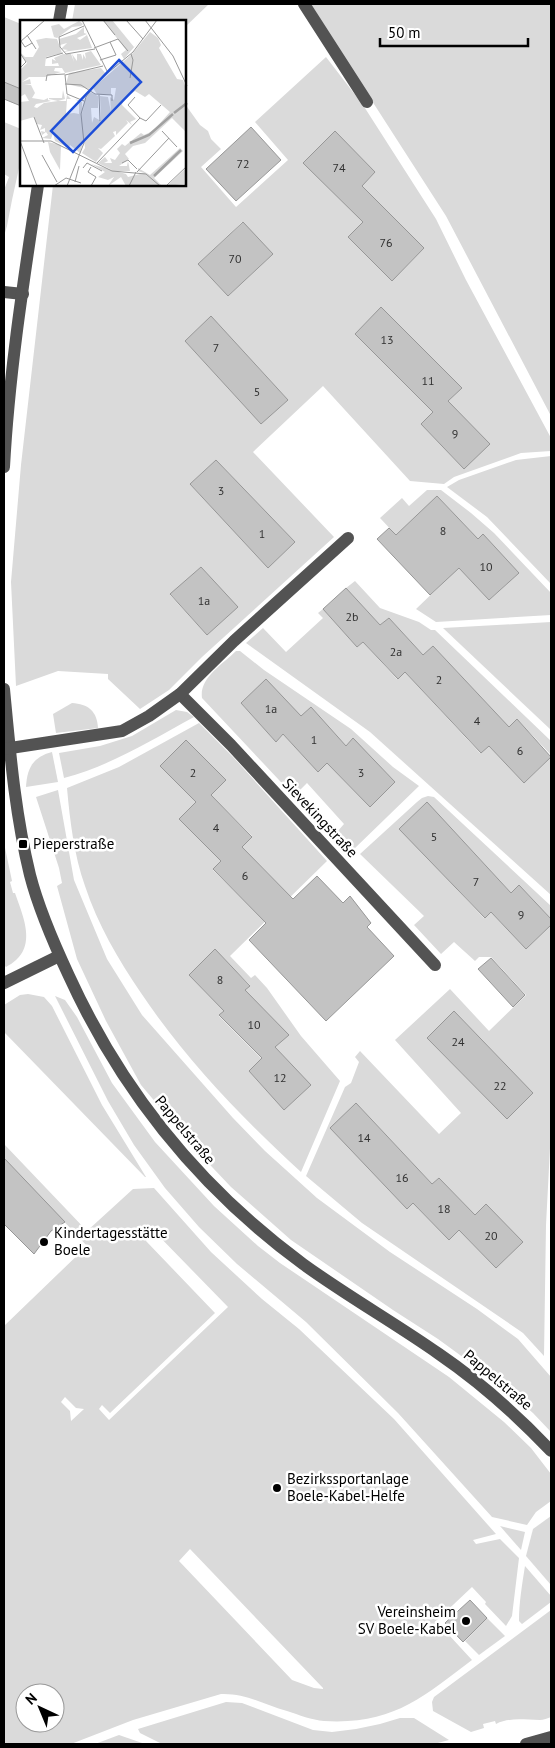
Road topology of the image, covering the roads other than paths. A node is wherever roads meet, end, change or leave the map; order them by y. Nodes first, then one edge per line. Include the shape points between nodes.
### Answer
1 (62, 4) edge
2 (304, 4) edge
3 (59, 20) edge
4 (367, 102) dead end
5 (38, 186) edge
6 (4, 292) edge
7 (23, 294) junction
8 (4, 467) edge
9 (348, 538) dead end
10 (4, 689) edge
11 (180, 694) junction
12 (7, 749) edge
13 (60, 956) junction
14 (435, 965) dead end
15 (4, 983) edge
16 (551, 1451) edge
17 (551, 1737) edge
18 (526, 1744) edge

1 - 3 street
2 - 4 street
5 - 7 street
6 - 7 street
7 - 8 street
9 - 11 street
10 - 12 street, Pappelstraße
11 - 12 street via 122,731
11 - 14 street, Sievekingstraße
12 - 13 street, Pappelstraße via 27,861 38,903
13 - 15 street
13 - 16 street, Pappelstraße via 83,1008 117,1067 162,1130 204,1179 304,1265 479,1383
17 - 18 street

